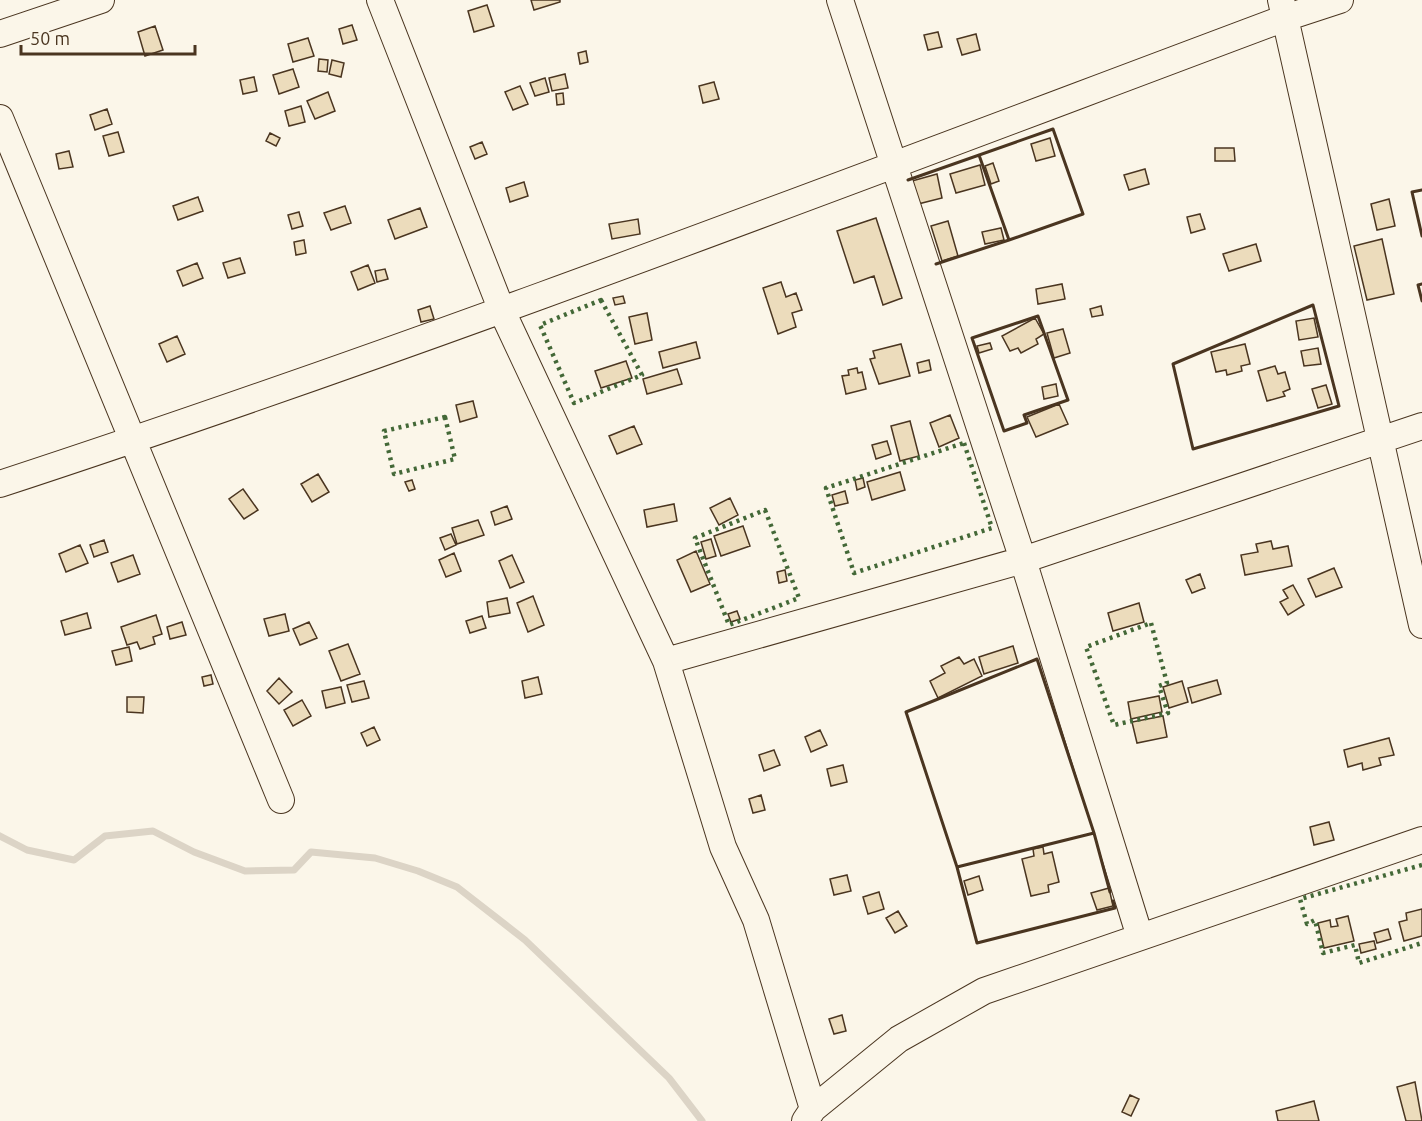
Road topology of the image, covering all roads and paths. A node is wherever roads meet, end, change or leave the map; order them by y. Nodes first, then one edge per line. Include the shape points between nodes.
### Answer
1 (101, 0) edge
2 (380, 0) edge
3 (840, 0) edge
4 (1340, 0) edge
5 (1283, 9) edge
6 (0, 34) edge
7 (0, 118) edge
8 (893, 165) junction
9 (502, 311) junction
10 (1422, 426) edge
11 (1378, 439) junction
12 (133, 440) junction
13 (0, 484) edge
14 (1023, 560) junction
15 (1422, 626) edge
16 (666, 661) junction
17 (281, 800) dead end
18 (1422, 840) edge
19 (1140, 937) junction
20 (809, 1115) edge

1 - 6 street
2 - 9 street
3 - 8 street
4 - 5 street
5 - 8 street
5 - 11 street
7 - 12 street
8 - 9 street
8 - 14 street
9 - 12 street
9 - 16 street
10 - 11 street
11 - 14 street
11 - 15 street
12 - 13 street
12 - 17 street
14 - 16 street
14 - 19 street
16 - 20 street via 723,847 756,920
18 - 19 street
19 - 20 street via 984,991 899,1039

